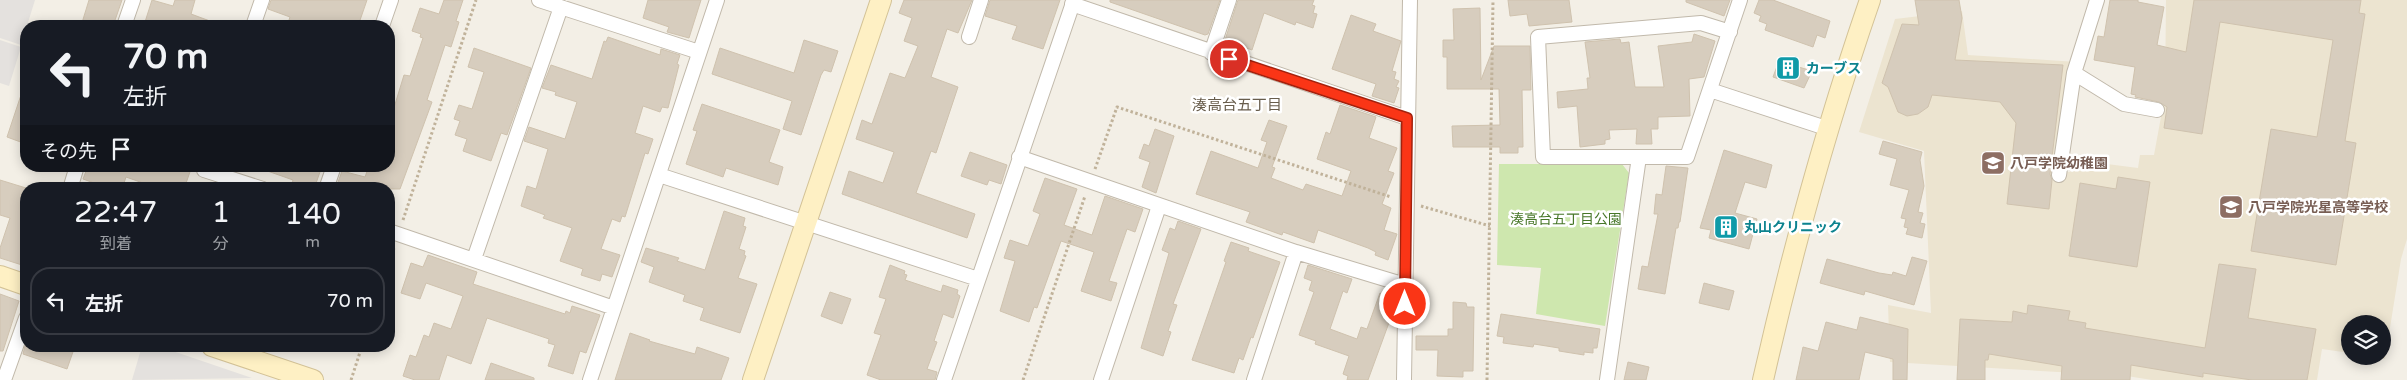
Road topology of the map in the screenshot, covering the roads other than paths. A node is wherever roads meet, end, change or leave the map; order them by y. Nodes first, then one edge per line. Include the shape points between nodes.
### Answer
1 (133, 0) edge
2 (262, 0) edge
3 (391, 0) edge
4 (539, 0) edge
5 (717, 0) edge
6 (881, 0) edge
7 (981, 0) edge
8 (1228, 0) edge
9 (1410, 0) edge
10 (1740, 0) edge
11 (1870, 0) edge
12 (2097, 0) edge
13 (1073, 2) edge
14 (561, 7) junction
15 (126, 20) edge
16 (255, 20) edge
17 (384, 20) edge
18 (1730, 32) junction
19 (968, 37) dead end
20 (699, 52) junction
21 (1211, 53) junction
22 (2074, 73) junction
23 (1710, 90) junction
24 (2157, 110) dead end
25 (1407, 118) junction
26 (1829, 129) junction
27 (1020, 157) junction
28 (1639, 157) junction
29 (210, 172) edge
30 (2059, 174) dead end
31 (659, 175) junction
32 (241, 182) edge
33 (1159, 206) junction
34 (807, 222) junction
35 (395, 233) edge
36 (1296, 252) junction
37 (474, 259) junction
38 (0, 276) edge
39 (978, 278) junction
40 (20, 283) edge
41 (1405, 285) junction
42 (614, 308) junction
43 (20, 335) edge
44 (230, 352) edge
45 (4, 380) edge
46 (313, 380) edge
47 (590, 380) edge
48 (753, 380) edge
49 (944, 380) edge
50 (1101, 380) edge
51 (1254, 380) edge
52 (1404, 380) edge
53 (1607, 380) edge
54 (1763, 380) edge

1 - 15 street
2 - 16 street
3 - 17 street
4 - 14 street
5 - 20 street
6 - 34 street
7 - 19 street
8 - 21 street
9 - 25 street
10 - 18 street
11 - 26 street
12 - 22 street
13 - 21 street
13 - 27 street
14 - 20 street
14 - 37 street
18 - 23 street
18 - 28 street via 1701,23 1538,37 1543,157
20 - 31 street
21 - 25 street
22 - 24 street via 2124,104
22 - 30 street
23 - 26 street
23 - 28 street via 1686,157
25 - 41 street
26 - 54 street via 1780,303
27 - 33 street
27 - 39 street
28 - 53 street
29 - 32 street
31 - 34 street
31 - 42 street
33 - 36 street
33 - 50 street
34 - 39 street
34 - 48 street
35 - 37 street
36 - 41 street
36 - 51 street
37 - 42 street
38 - 40 street
39 - 49 street
41 - 52 street
42 - 47 street
43 - 45 street
44 - 46 street

